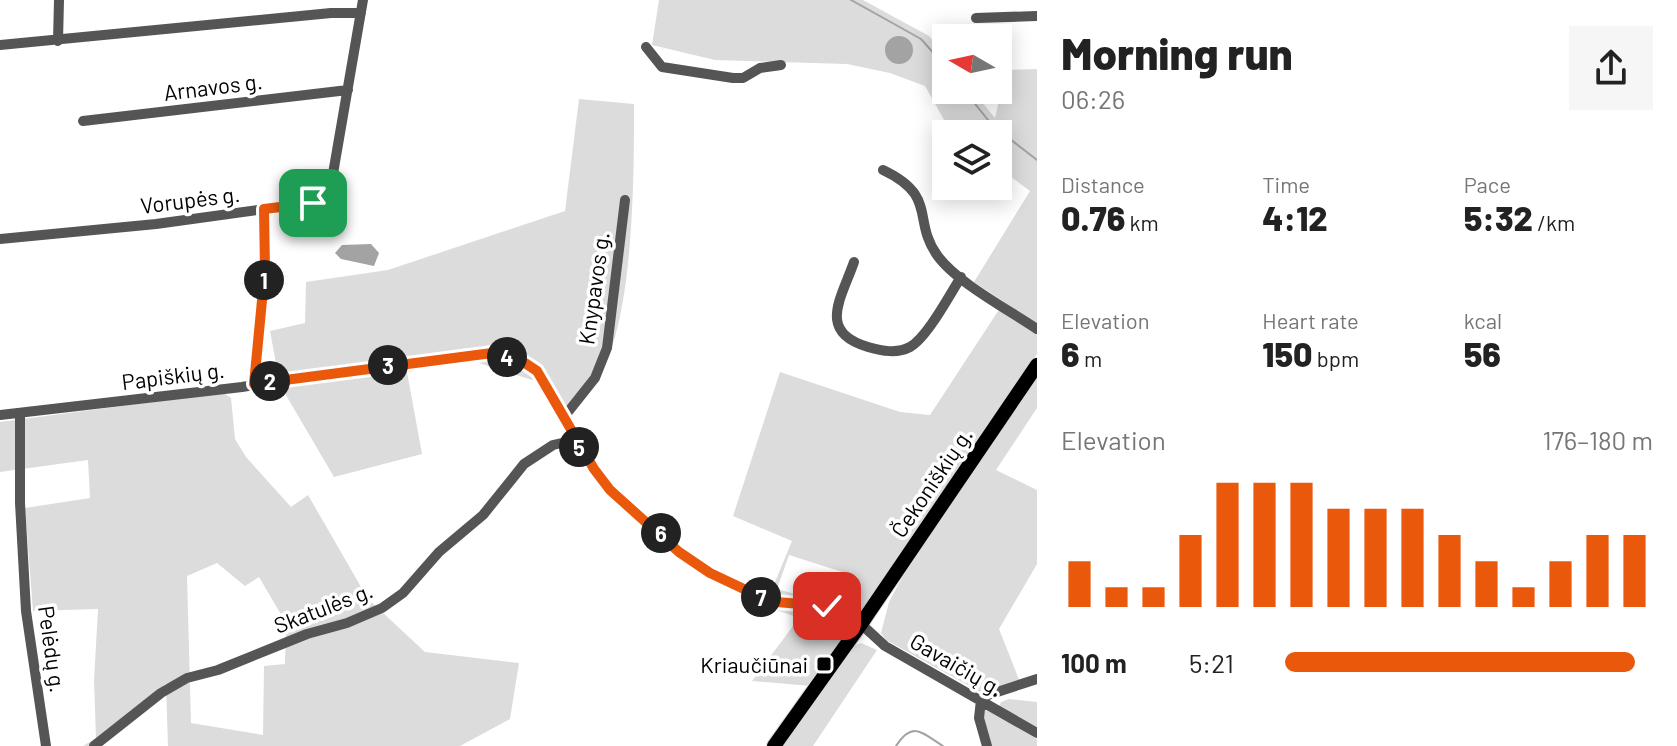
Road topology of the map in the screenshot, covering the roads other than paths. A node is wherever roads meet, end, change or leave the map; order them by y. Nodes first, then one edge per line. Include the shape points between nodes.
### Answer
1 (59, 0) edge
2 (363, 0) edge
3 (361, 13) junction
4 (1037, 16) edge
5 (976, 18) dead end
6 (58, 41) junction
7 (0, 45) edge
8 (646, 47) dead end
9 (781, 65) dead end
10 (348, 90) junction
11 (83, 121) dead end
12 (883, 170) dead end
13 (625, 200) dead end
14 (264, 209) junction
15 (0, 239) edge
16 (854, 262) dead end
17 (961, 277) junction
18 (1037, 329) edge
19 (1037, 365) edge
20 (254, 384) junction
21 (20, 413) junction
22 (0, 415) edge
23 (564, 417) junction
24 (577, 444) junction
25 (861, 624) junction
26 (1037, 679) edge
27 (981, 700) junction
28 (1037, 733) edge
29 (46, 746) edge
30 (94, 746) edge
31 (774, 746) edge
32 (987, 746) edge

1 - 6 street
2 - 3 street, Vorupės g.
3 - 6 street
3 - 10 street, Vorupės g.
4 - 5 street
6 - 7 street
8 - 9 street via 662,67 733,78
10 - 11 street, Arnavos g.
10 - 14 street, Vorupės g. via 328,195 323,201
12 - 17 street via 916,194 937,255
13 - 23 street, Knypavos g. via 607,348 595,378
14 - 15 street, Vorupės g.
14 - 20 street via 265,269
16 - 17 street via 837,323 849,340 881,350 898,351 915,343
17 - 18 street
19 - 25 main road, Čekoniškių g.
20 - 21 street, Papiškių g.
20 - 23 street, Papiškių g. via 492,353 537,371
21 - 22 street, Papiškių g.
21 - 29 street, Pelėdų g. via 26,611
23 - 24 street, Papiškių g.
24 - 25 street, Papiškių g. via 610,490 710,573 763,598 827,606
24 - 30 street, Skatulės g. via 553,445 524,464 483,515 382,608 187,678
25 - 27 street, Gavaičių g. via 885,646
25 - 31 main road, Čekoniškių g.
26 - 27 street
27 - 28 street, Gavaičių g.
27 - 32 street via 979,718

